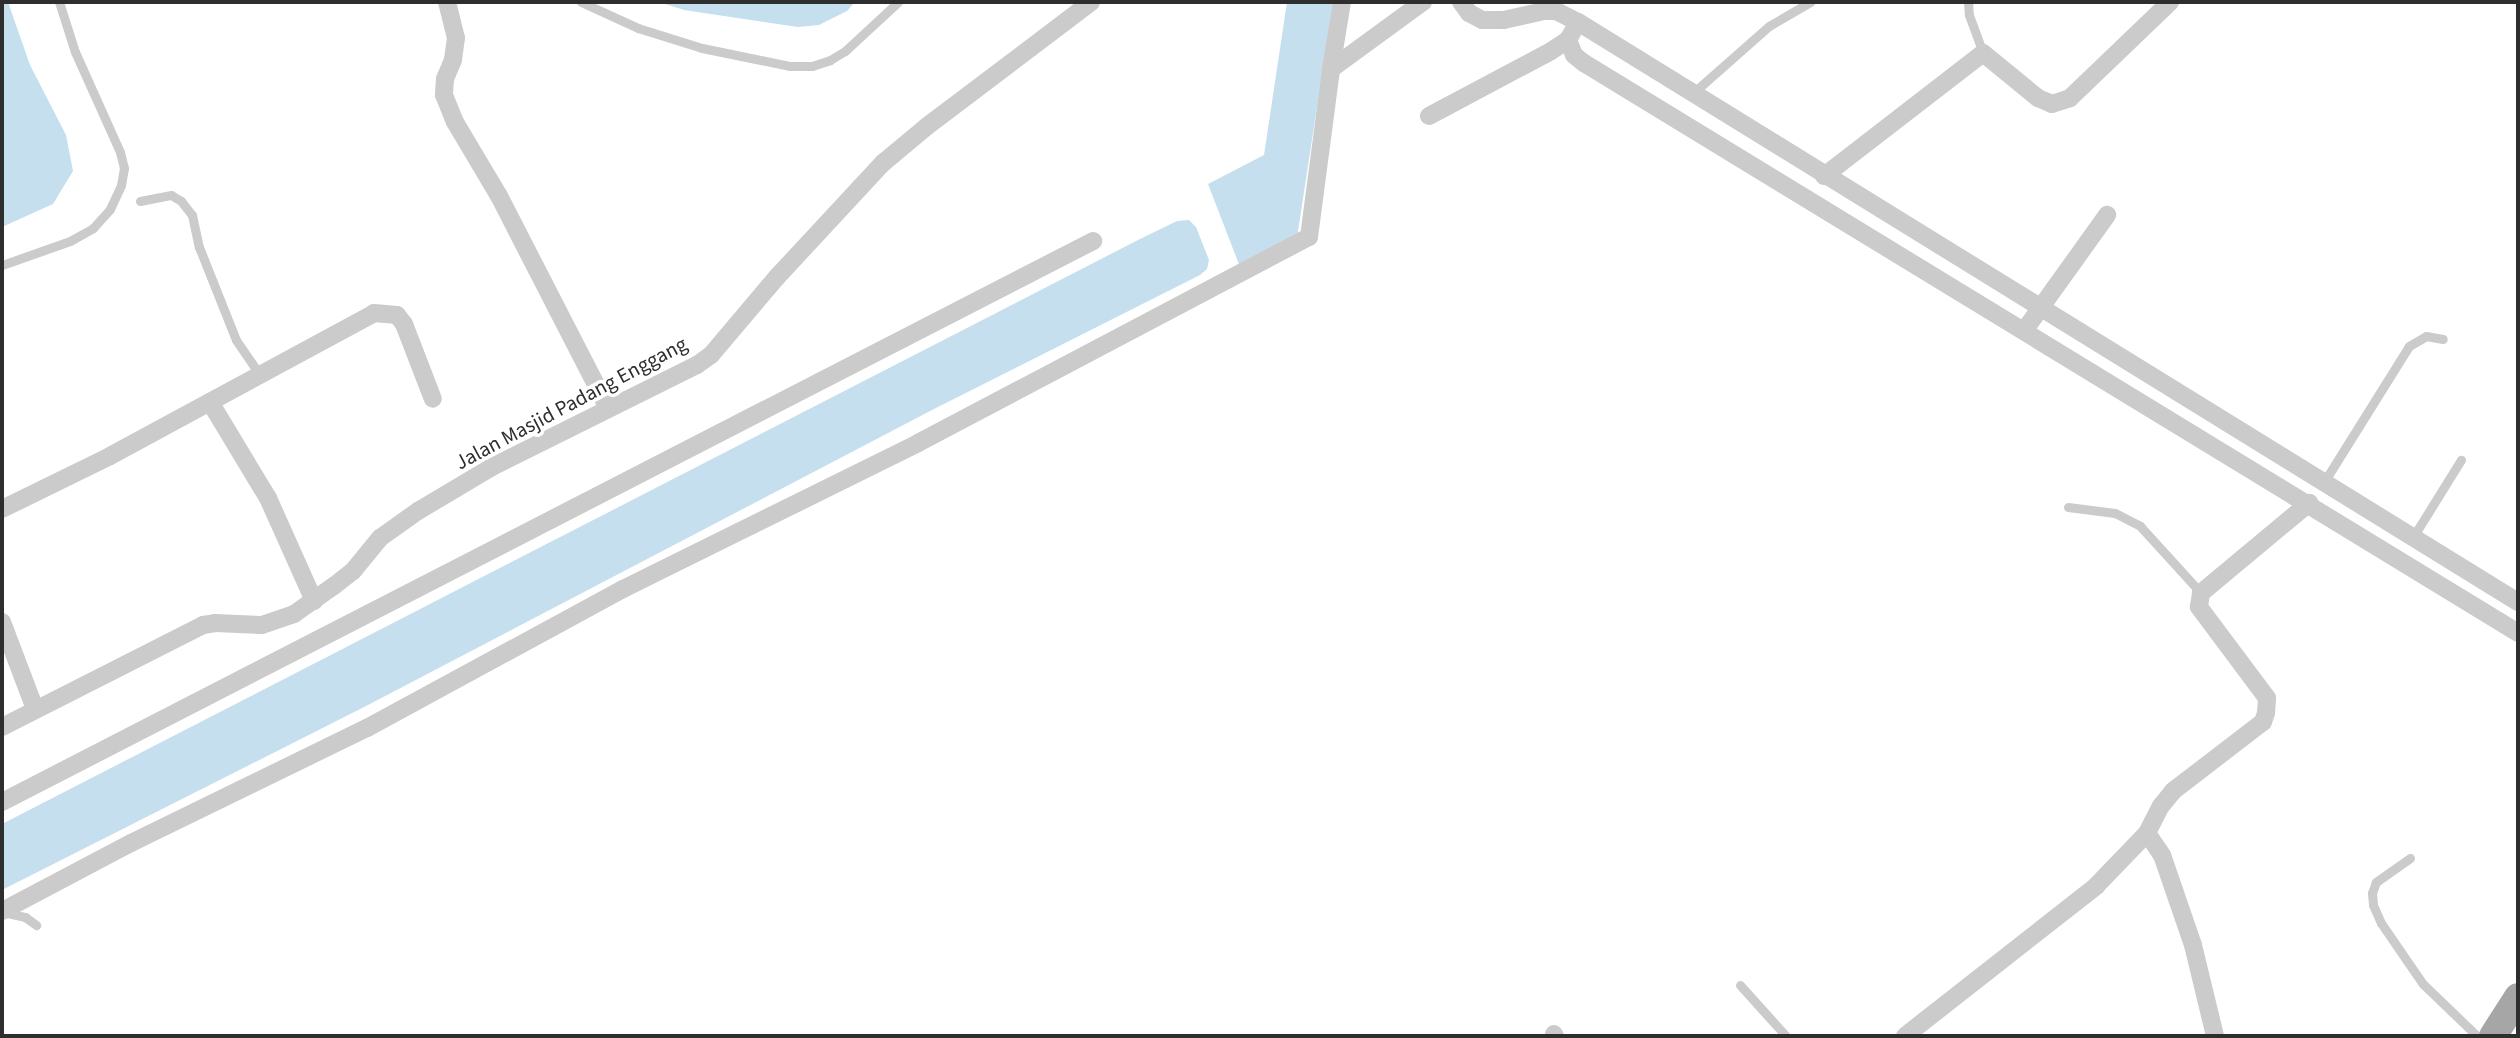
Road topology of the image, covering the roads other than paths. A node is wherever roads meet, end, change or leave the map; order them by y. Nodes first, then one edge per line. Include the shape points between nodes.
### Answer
1 (58, 2) edge
2 (447, 2) edge
3 (581, 2) edge
4 (898, 2) edge
5 (1091, 2) edge
6 (1342, 2) edge
7 (1423, 2) edge
8 (1461, 2) edge
9 (1810, 2) edge
10 (1968, 2) edge
11 (2170, 2) edge
12 (1557, 6) edge
13 (1578, 22) junction
14 (1568, 40) junction
15 (1983, 53) junction
16 (1331, 69) junction
17 (1692, 94) junction
18 (1429, 116) dead end
19 (1825, 176) junction
20 (140, 201) dead end
21 (2107, 215) dead end
22 (1093, 241) dead end
23 (2, 265) edge
24 (2040, 308) junction
25 (2024, 331) junction
26 (2444, 339) dead end
27 (261, 376) junction
28 (433, 399) dead end
29 (210, 402) junction
30 (608, 408) junction
31 (2461, 460) dead end
32 (2324, 482) junction
33 (2309, 503) junction
34 (2068, 507) dead end
35 (2, 509) edge
36 (2413, 537) junction
37 (2201, 593) junction
38 (314, 600) junction
39 (2518, 602) edge
40 (2, 622) edge
41 (2518, 633) edge
42 (35, 709) junction
43 (2, 727) edge
44 (2, 802) edge
45 (2147, 833) junction
46 (2410, 858) dead end
47 (2, 911) edge
48 (36, 925) dead end
49 (1740, 985) dead end
50 (2518, 997) edge
51 (1786, 1036) edge
52 (1905, 1036) edge
53 (2215, 1036) edge
54 (2477, 1036) edge
55 (2493, 1036) edge

1 - 23 lane via 120,152 124,168 121,185 110,209 93,228
2 - 30 street via 456,38 444,95
3 - 4 lane via 638,28 702,48 790,66 830,60
5 - 30 street, Jalan Masjid Padang Enggang via 883,163 711,355
6 - 16 street
7 - 16 street
8 - 12 street via 1482,20
9 - 17 lane via 1769,26
10 - 15 lane
11 - 15 street via 2070,98 2052,104
12 - 13 street
13 - 14 street
13 - 17 street
14 - 18 street
14 - 25 street via 1574,55 1584,63
15 - 19 street
16 - 47 street via 1309,237 918,443 623,589 367,728
17 - 19 street
19 - 24 street
20 - 27 lane via 171,195 192,215 199,247 236,340
21 - 24 street
22 - 44 street
24 - 25 street
24 - 32 street
25 - 33 street
26 - 32 lane via 2427,336 2409,346
27 - 28 street via 373,313 389,312 404,324
27 - 29 street
29 - 35 street
29 - 38 street via 268,498
30 - 38 street, Jalan Masjid Padang Enggang via 492,467 408,518
31 - 36 lane
32 - 36 street
33 - 37 street
33 - 41 street
34 - 37 lane via 2115,513 2140,526
36 - 39 street
37 - 45 street via 2199,607 2267,698 2266,713 2263,722 2173,791
38 - 42 street, Jalan Masjid Padang Enggang via 294,614 262,625 203,625
40 - 42 street
42 - 43 street, Jalan Masjid Padang Enggang
45 - 52 street via 2096,886
45 - 53 street via 2162,855 2180,907
46 - 54 lane via 2376,882 2373,905 2423,984
47 - 48 lane
49 - 51 lane
50 - 55 main road

